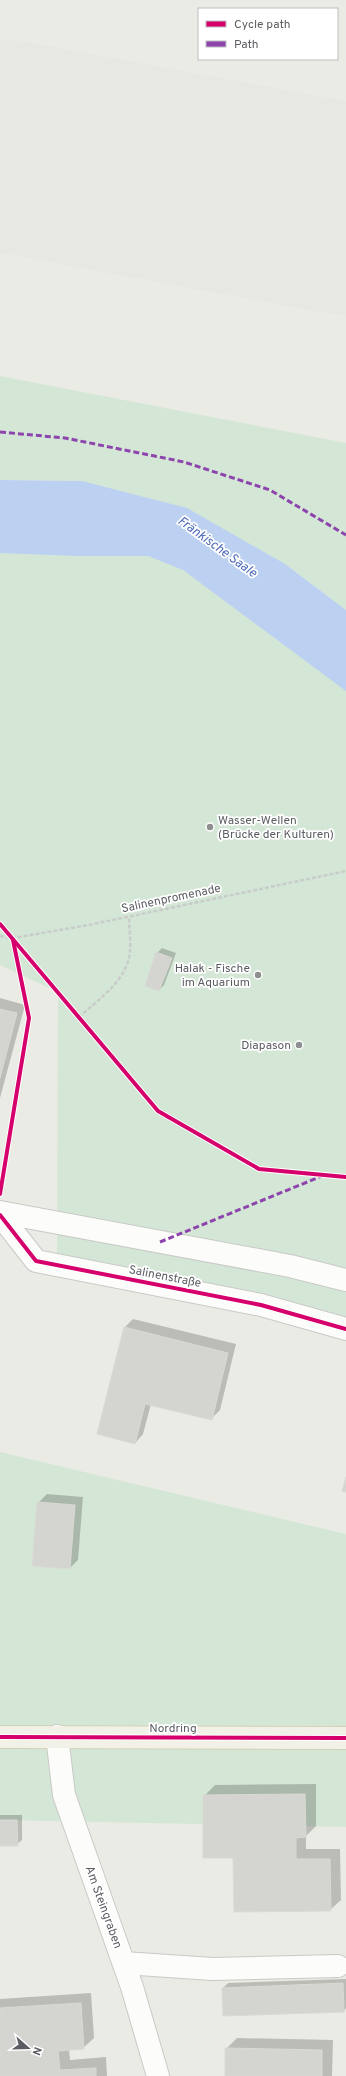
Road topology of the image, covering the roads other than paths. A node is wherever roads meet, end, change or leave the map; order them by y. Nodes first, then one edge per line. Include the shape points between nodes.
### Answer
1 (0, 1212) edge
2 (0, 1215) edge
3 (346, 1280) edge
4 (346, 1329) edge
5 (57, 1736) junction
6 (0, 1737) edge
7 (346, 1738) edge
8 (124, 1963) junction
9 (338, 1966) dead end
10 (158, 2076) edge

1 - 3 street via 290,1266
2 - 4 street, Salinenstraße via 36,1261 261,1306
5 - 6 main road, Nordring
5 - 7 main road, Nordring via 159,1739
5 - 8 street, Am Steingraben via 64,1795
8 - 9 street via 212,1969
8 - 10 street, Am Steingraben

